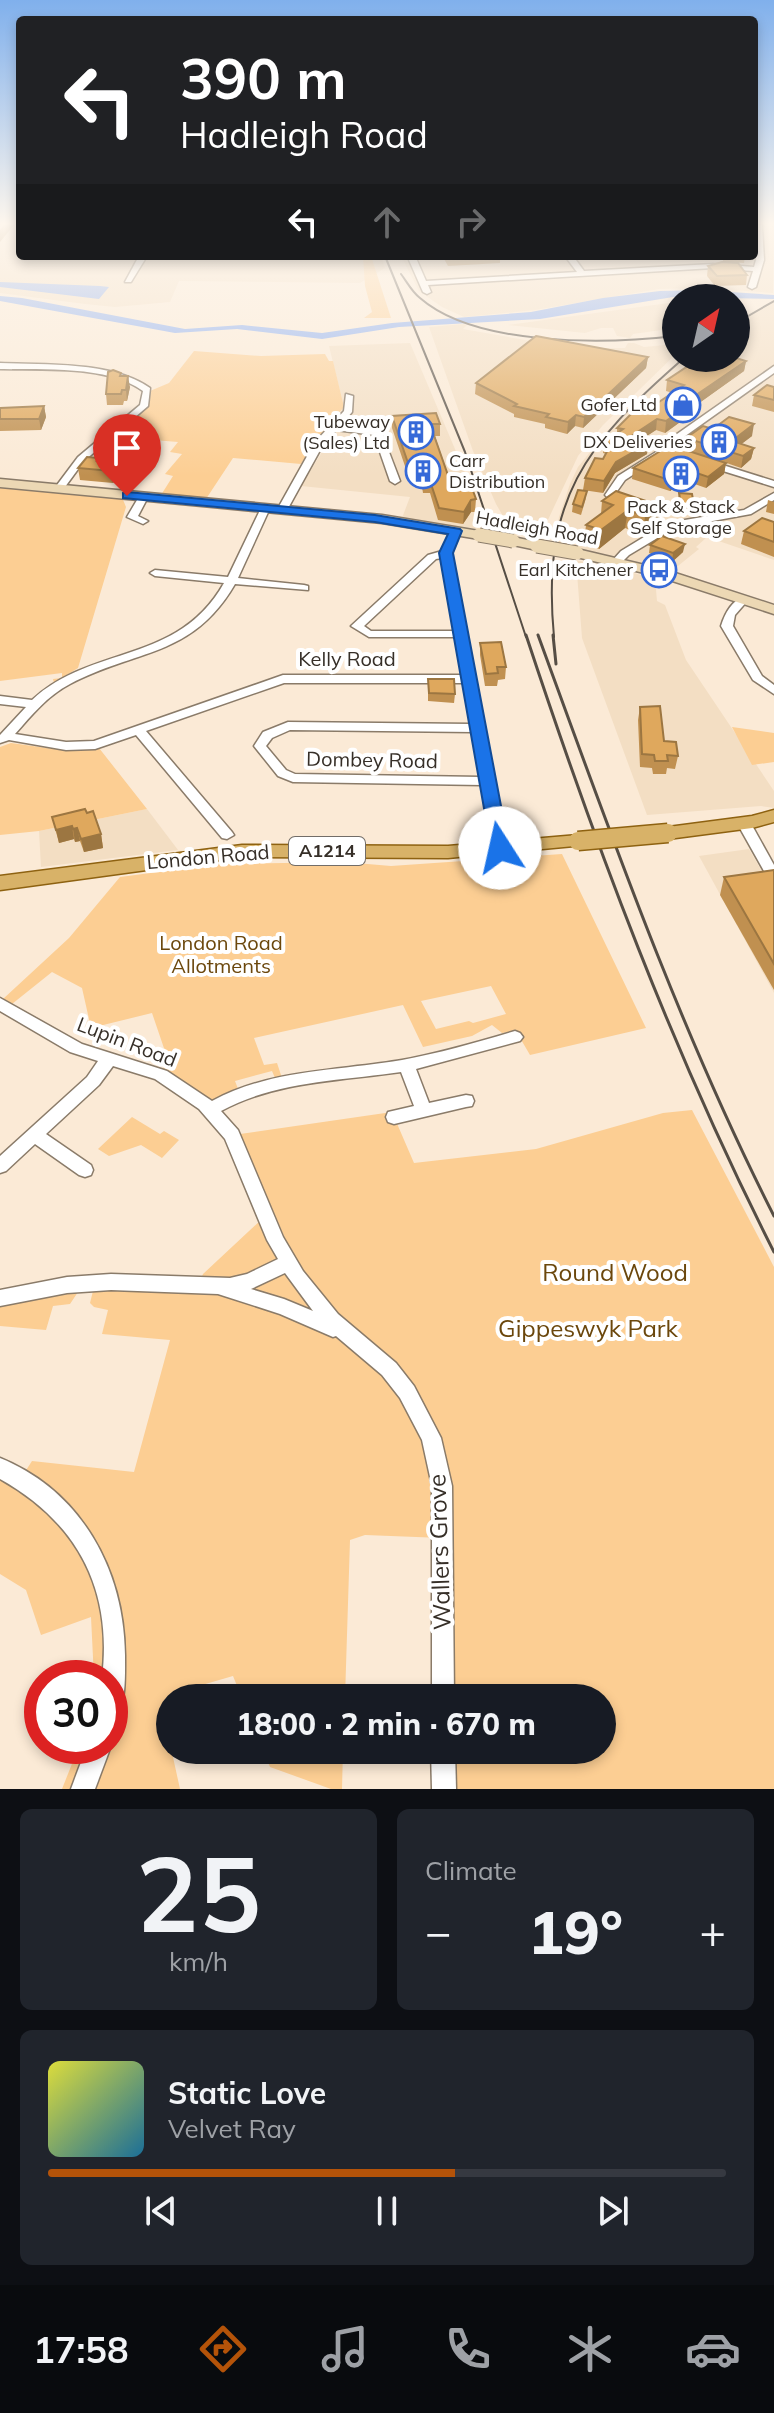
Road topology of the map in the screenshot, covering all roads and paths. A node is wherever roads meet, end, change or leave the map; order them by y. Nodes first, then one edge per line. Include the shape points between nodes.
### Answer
1 (0, 366) edge
2 (774, 369) edge
3 (349, 396) dead end
4 (334, 427) junction
5 (668, 448) junction
6 (678, 454) edge
7 (693, 459) edge
8 (757, 479) junction
9 (395, 481) dead end
10 (0, 483) edge
11 (774, 484) edge
12 (59, 489) junction
13 (610, 495) edge
14 (143, 497) junction
15 (771, 498) edge
16 (265, 508) junction
17 (282, 510) junction
18 (143, 521) dead end
19 (456, 531) junction
20 (446, 553) junction
21 (617, 561) junction
22 (155, 573) dead end
23 (230, 580) junction
24 (304, 588) dead end
25 (744, 599) junction
26 (774, 610) edge
27 (460, 634) junction
28 (468, 679) junction
29 (774, 690) edge
30 (0, 700) edge
31 (32, 704) junction
32 (477, 728) junction
33 (138, 730) junction
34 (3, 739) edge
35 (487, 781) junction
36 (774, 816) edge
37 (748, 822) junction
38 (774, 824) edge
39 (227, 835) dead end
40 (500, 848) junction
41 (774, 877) edge
42 (0, 883) edge
43 (3, 1011) edge
44 (515, 1037) dead end
45 (108, 1060) junction
46 (406, 1065) junction
47 (466, 1101) dead end
48 (211, 1109) junction
49 (424, 1110) junction
50 (394, 1117) dead end
51 (36, 1136) junction
52 (0, 1166) edge
53 (85, 1170) dead end
54 (288, 1263) junction
55 (221, 1287) junction
56 (0, 1298) edge
57 (353, 1340) junction
58 (0, 1468) edge
59 (114, 1660) edge
60 (443, 1684) edge
61 (92, 1764) edge
62 (443, 1764) edge
63 (83, 1789) edge
64 (444, 1789) edge

1 - 12 street via 130,378 147,390 144,406 81,459
2 - 5 street
3 - 4 street via 348,412
4 - 9 street via 378,433
4 - 17 street
5 - 6 street
5 - 13 street via 621,478
7 - 8 street
8 - 11 street
8 - 15 street via 771,488
10 - 12 street, Hadleigh Road
12 - 14 street, Hadleigh Road
14 - 16 street, Hadleigh Road
14 - 18 street via 132,517
15 - 21 street via 740,514 671,525
16 - 17 street, Hadleigh Road
16 - 23 street
17 - 19 street, Hadleigh Road
19 - 20 street
19 - 21 street, Hadleigh Road, bridge
20 - 27 street
20 - 27 street via 432,557 357,626 369,634
21 - 25 street, Hadleigh Road
22 - 23 street
23 - 24 street
23 - 31 street via 208,615 173,641 77,675
25 - 26 street, Hadleigh Road
25 - 29 street via 727,626 757,678
27 - 28 street
28 - 32 street
28 - 33 street, Kelly Road via 283,679
30 - 31 street
31 - 34 street
32 - 35 street
32 - 35 street, Dombey Road via 288,726 272,731 260,746 282,773 297,779
33 - 34 street, Kelly Road via 76,747
33 - 39 street
35 - 40 street
36 - 37 main road, London Road
37 - 38 main road, London Road
37 - 40 main road, London Road / A1214, bridge
37 - 41 street
40 - 42 main road, London Road / A1214 via 242,851
43 - 45 street, Lupin Road
44 - 46 street
45 - 48 street, Lupin Road via 161,1075
45 - 51 street
46 - 48 street via 278,1085 235,1095
46 - 49 street
47 - 49 street
48 - 54 street, Lupin Road via 232,1135
49 - 50 street
51 - 52 street
51 - 53 street
54 - 55 street, Wallers Grove via 250,1281
54 - 57 street, Wallers Grove
55 - 56 street, Wallers Grove via 111,1282
55 - 57 street, Wallers Grove via 301,1314
57 - 60 street, Wallers Grove via 389,1369 407,1392 439,1465
58 - 59 street via 34,1486 82,1535 101,1570
61 - 63 street
62 - 64 street

